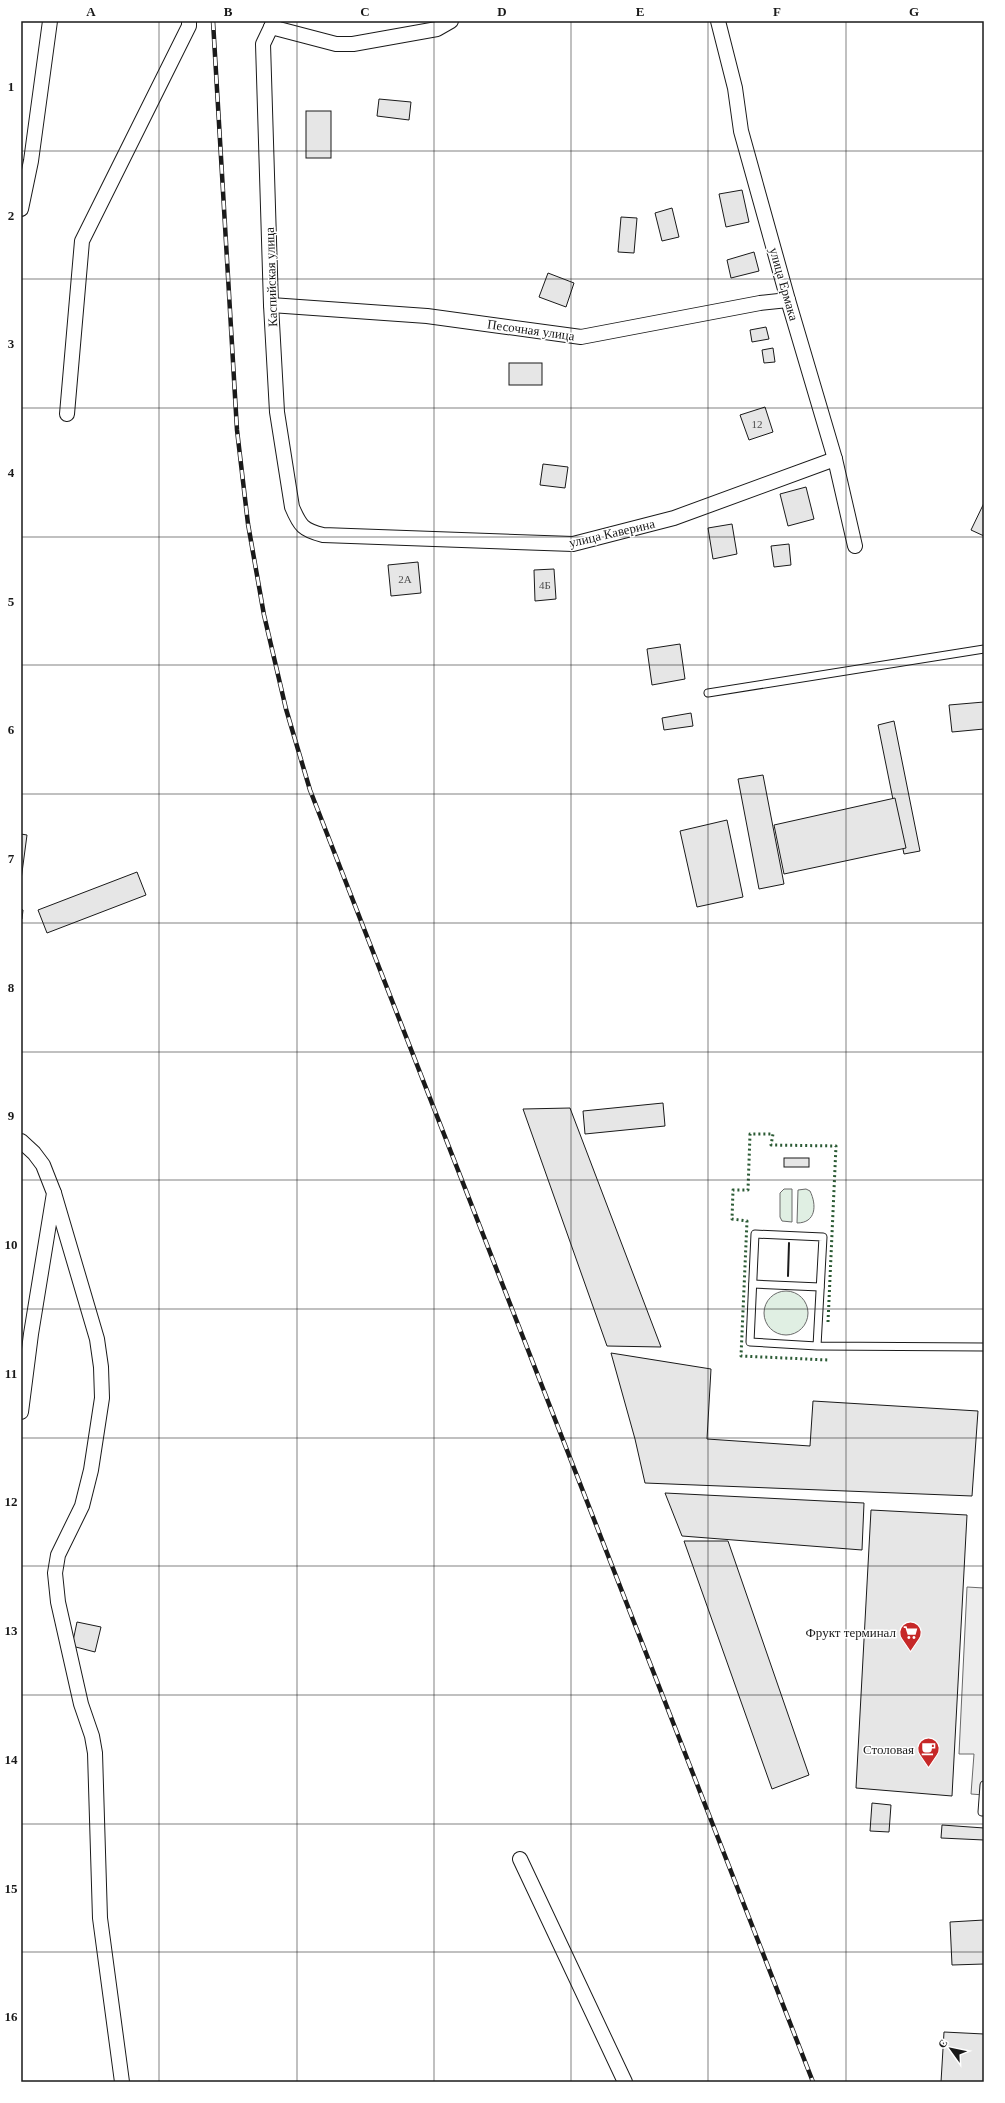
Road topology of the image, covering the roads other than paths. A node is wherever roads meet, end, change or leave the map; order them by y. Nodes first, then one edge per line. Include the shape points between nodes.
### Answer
1 (50, 21) edge
2 (189, 21) edge
3 (451, 21) edge
4 (718, 21) edge
5 (272, 24) edge
6 (21, 209) edge
7 (788, 300) junction
8 (271, 305) junction
9 (67, 414) dead end
10 (835, 459) junction
11 (307, 531) joint
12 (855, 546) dead end
13 (984, 650) edge
14 (708, 693) dead end
15 (21, 1141) edge
16 (54, 1193) junction
17 (753, 1284) junction
18 (820, 1288) junction
19 (817, 1346) junction
20 (984, 1347) edge
21 (21, 1412) edge
22 (984, 1785) edge
23 (984, 1812) edge
24 (520, 1859) dead end
25 (122, 2082) edge
26 (625, 2082) edge

1 - 6 street via 31,161
2 - 9 street via 189,26 82,241
3 - 5 street via 437,29 353,44 336,44
4 - 7 street, улица Ермака via 735,88 741,131
5 - 8 street, Каспийская улица via 263,44
7 - 8 street, Песочная улица via 582,337 427,316
7 - 10 street, улица Ермака
8 - 11 street, Каспийская улица via 277,412 292,507 297,520
10 - 11 street, улица Каверина via 674,518 573,544 323,535
10 - 12 street, улица Ермака
13 - 14 lane
15 - 16 street via 42,1165
16 - 21 street
16 - 25 street via 97,1340 101,1367 102,1398 91,1470 82,1506 58,1555 55,1573 58,1602 95,1753 100,1918
17 - 18 lane
17 - 18 lane via 755,1234 823,1237
17 - 19 lane via 750,1342
18 - 19 lane
19 - 20 lane
22 - 23 lane
24 - 26 street

